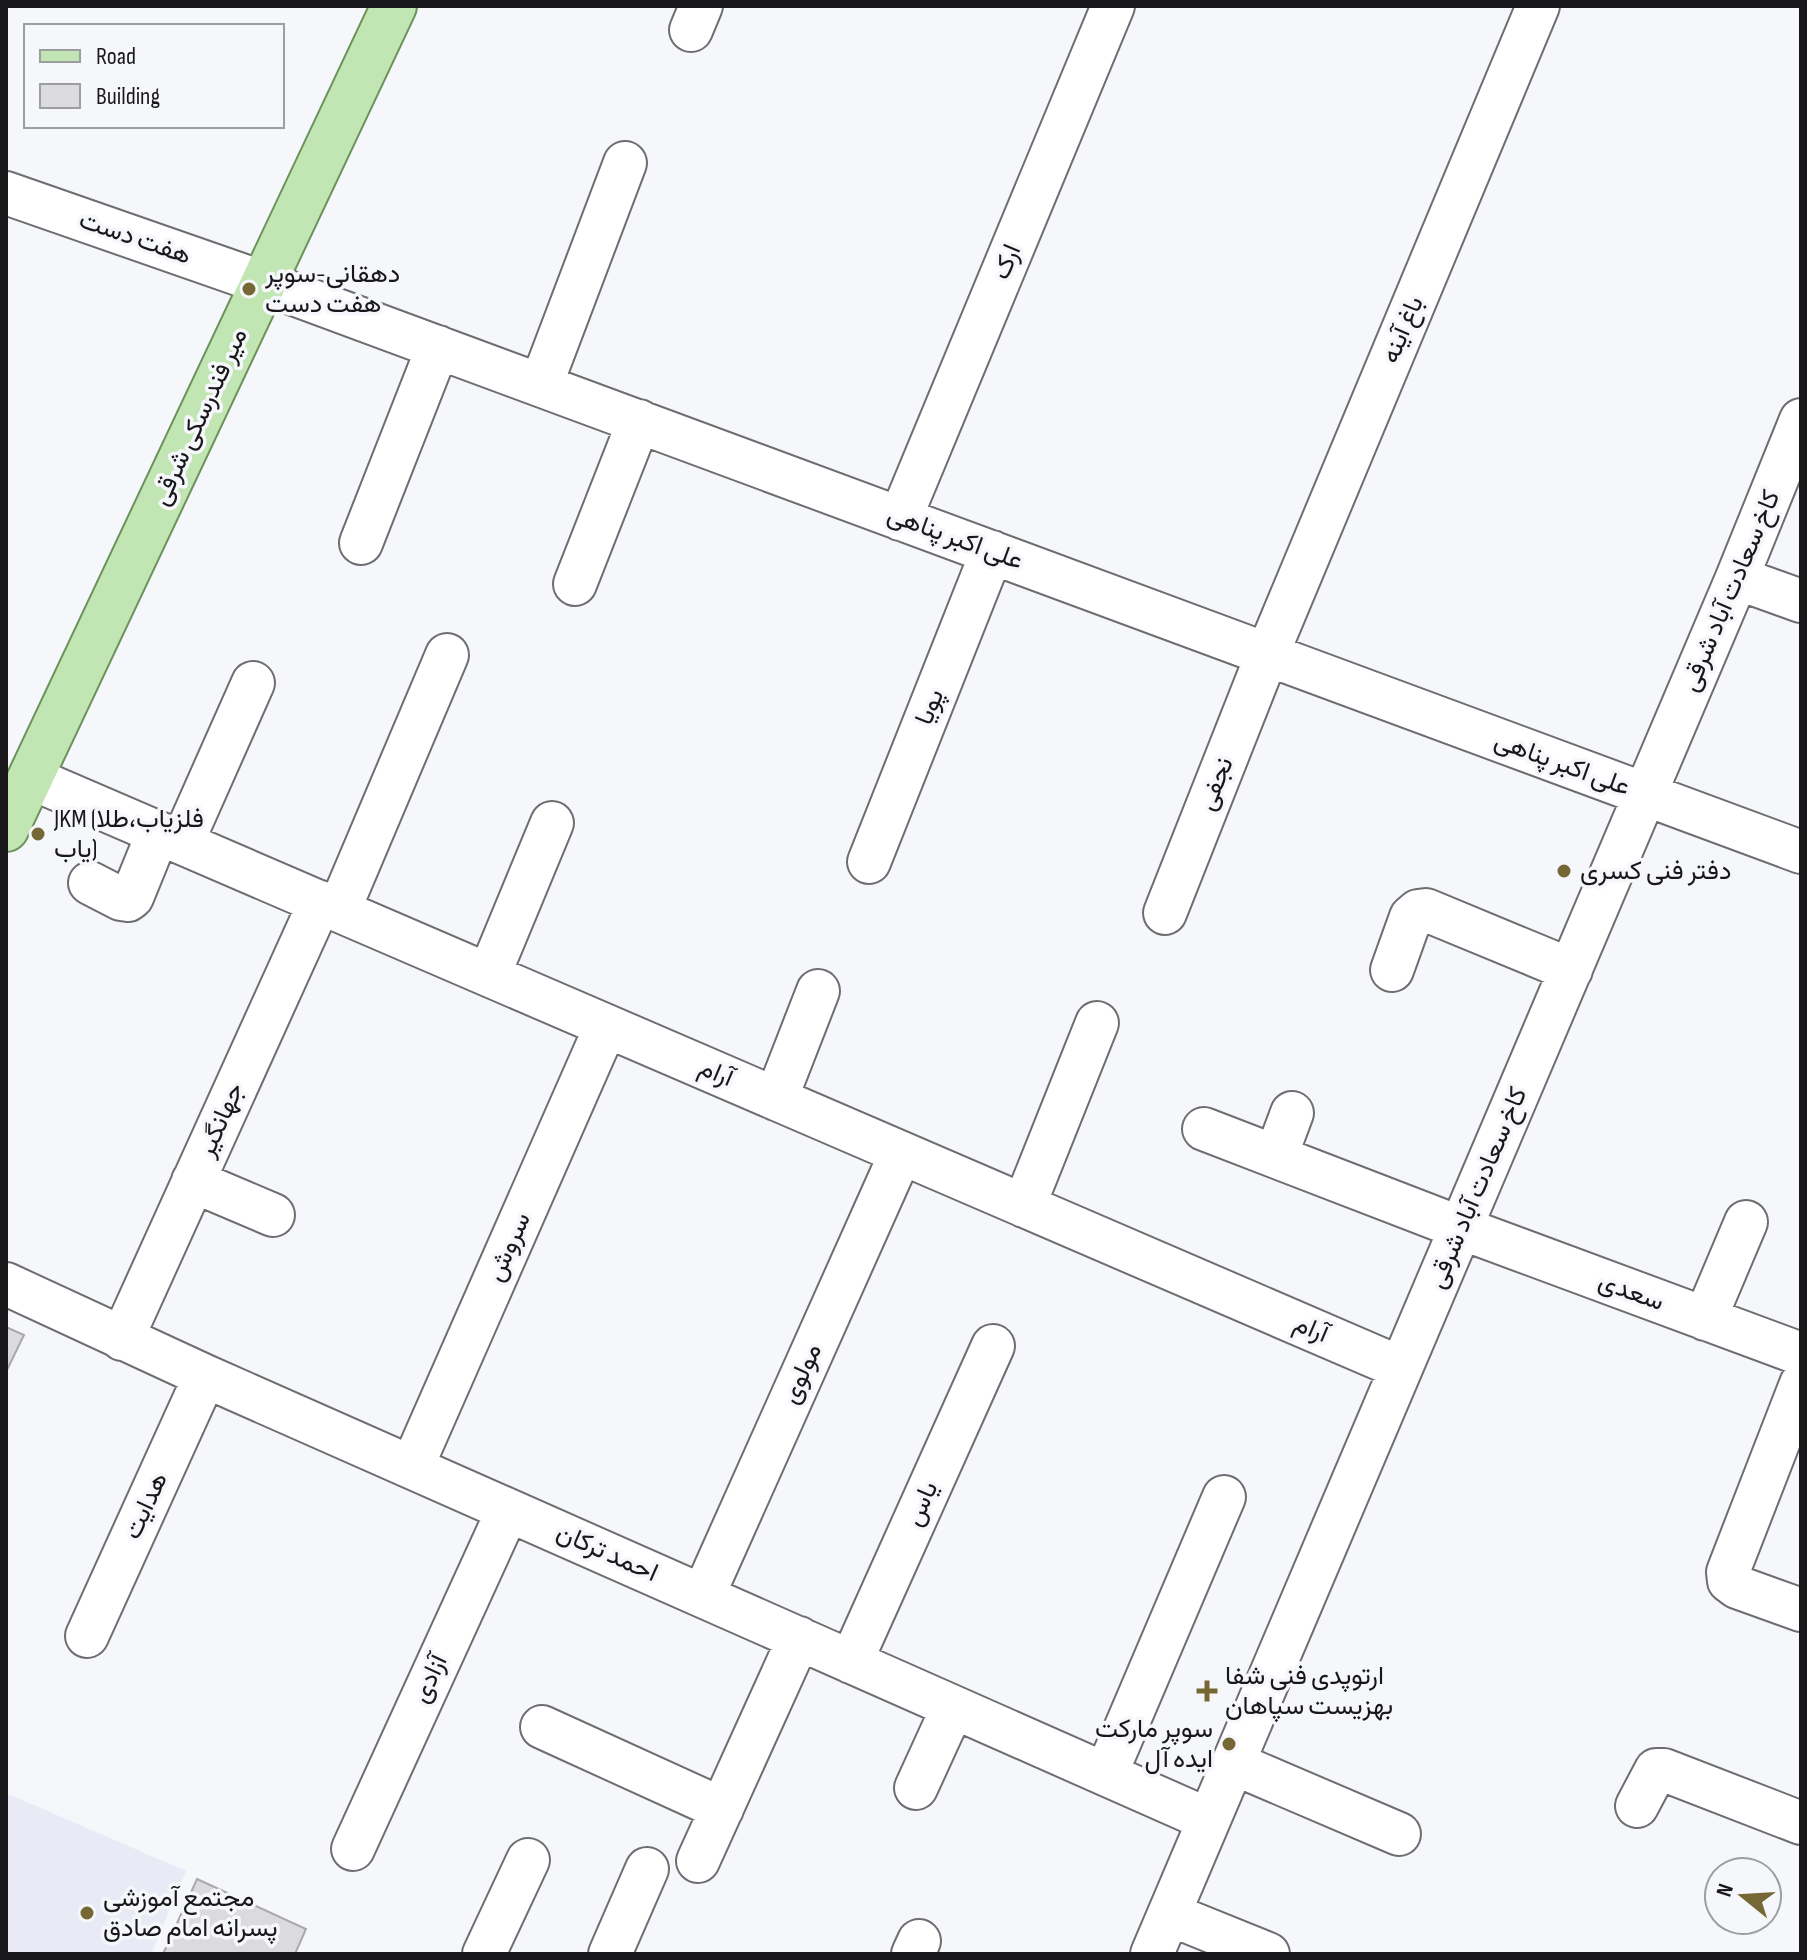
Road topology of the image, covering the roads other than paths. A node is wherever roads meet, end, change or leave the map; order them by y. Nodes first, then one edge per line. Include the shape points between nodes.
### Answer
1 (394, 6) edge
2 (1113, 6) edge
3 (1538, 6) edge
4 (625, 163) dead end
5 (6, 193) edge
6 (264, 283) junction
7 (438, 347) junction
8 (541, 385) junction
9 (1801, 420) edge
10 (639, 421) junction
11 (900, 519) junction
12 (361, 543) dead end
13 (992, 552) junction
14 (1737, 578) junction
15 (575, 584) dead end
16 (1801, 601) edge
17 (447, 655) dead end
18 (1267, 655) junction
19 (253, 683) dead end
20 (24, 768) edge
21 (1645, 794) junction
22 (552, 823) dead end
23 (6, 829) edge
24 (170, 838) junction
25 (1801, 852) edge
26 (869, 862) dead end
27 (90, 883) dead end
28 (330, 906) junction
29 (1165, 913) dead end
30 (1392, 970) dead end
31 (1571, 970) junction
32 (489, 975) junction
33 (818, 991) dead end
34 (1097, 1023) dead end
35 (606, 1026) junction
36 (776, 1099) junction
37 (1292, 1113) dead end
38 (1204, 1129) dead end
39 (901, 1153) junction
40 (1276, 1156) junction
41 (193, 1181) junction
42 (1024, 1206) junction
43 (273, 1215) dead end
44 (1746, 1222) dead end
45 (1461, 1228) junction
46 (6, 1284) edge
47 (1705, 1319) junction
48 (122, 1339) junction
49 (993, 1346) dead end
50 (1801, 1354) edge
51 (1401, 1368) junction
52 (205, 1376) junction
53 (1801, 1384) edge
54 (412, 1467) junction
55 (1224, 1497) dead end
56 (508, 1510) junction
57 (703, 1596) junction
58 (1801, 1610) edge
59 (87, 1636) dead end
60 (799, 1638) junction
61 (851, 1662) junction
62 (953, 1707) junction
63 (542, 1727) dead end
64 (1233, 1763) junction
65 (1106, 1774) junction
66 (916, 1788) dead end
67 (1637, 1806) dead end
68 (722, 1809) junction
69 (1209, 1820) junction
70 (1801, 1823) edge
71 (1399, 1834) dead end
72 (353, 1849) dead end
73 (528, 1860) dead end
74 (698, 1861) dead end
75 (647, 1869) dead end
76 (1169, 1914) junction
77 (484, 1954) edge
78 (610, 1954) edge
79 (1152, 1954) edge
80 (1268, 1954) edge

1 - 6 main road, میر فندرسکی شرقی
2 - 11 street, ارک
3 - 18 street, باغ آینه
4 - 8 street
5 - 6 street, هفت دست
6 - 7 street, علی اکبر پناهی
6 - 20 main road, میر فندرسکی شرقی
7 - 8 street, علی اکبر پناهی
7 - 12 street
8 - 10 street, علی اکبر پناهی
9 - 14 street, کاخ سعادت آباد شرقی
10 - 11 street, علی اکبر پناهی
10 - 15 street
11 - 13 street, علی اکبر پناهی
13 - 18 street, علی اکبر پناهی
13 - 26 street, پویا
14 - 16 street
14 - 21 street, کاخ سعادت آباد شرقی
17 - 28 street, جهانگیر
18 - 21 street, علی اکبر پناهی
18 - 29 street, نجفی
19 - 24 street
20 - 23 main road, میر فندرسکی شرقی
20 - 24 street, آرام
21 - 25 street, علی اکبر پناهی
21 - 31 street, کاخ سعادت آباد شرقی
22 - 32 street
24 - 27 street via 128,900
24 - 28 street, آرام
28 - 32 street, آرام
28 - 41 street, جهانگیر
30 - 31 street via 1411,917 1426,910
31 - 45 street, کاخ سعادت آباد شرقی
32 - 35 street, آرام
33 - 36 street
34 - 42 street
35 - 36 street, آرام
35 - 54 street, سروش
36 - 39 street, آرام
37 - 40 street
38 - 40 street, سعدی
39 - 42 street, آرام
39 - 57 street, مولوی
40 - 45 street, سعدی
41 - 43 street
41 - 48 street, جهانگیر
42 - 51 street, آرام
44 - 47 street
45 - 47 street, سعدی
45 - 51 street, کاخ سعادت آباد شرقی
46 - 48 street, احمد ترکان
47 - 50 street, سعدی
48 - 52 street, احمد ترکان
49 - 61 street, یاس
51 - 64 street, کاخ سعادت آباد شرقی
52 - 54 street, احمد ترکان
52 - 59 street, هدایت
53 - 58 street via 1728,1572 1737,1587
54 - 56 street, احمد ترکان
55 - 65 street
56 - 57 street, احمد ترکان
56 - 72 street, آزادی
57 - 60 street, احمد ترکان
60 - 61 street, احمد ترکان
60 - 68 street
61 - 62 street, احمد ترکان
62 - 65 street, احمد ترکان
62 - 66 street
63 - 68 street
64 - 69 street, کاخ سعادت آباد شرقی
64 - 71 street
65 - 69 street, احمد ترکان
67 - 70 street via 1656,1770 1664,1770
68 - 74 street
69 - 76 street, کاخ سعادت آباد شرقی
73 - 77 street
75 - 78 street
76 - 79 street, کاخ سعادت آباد شرقی
76 - 80 street

